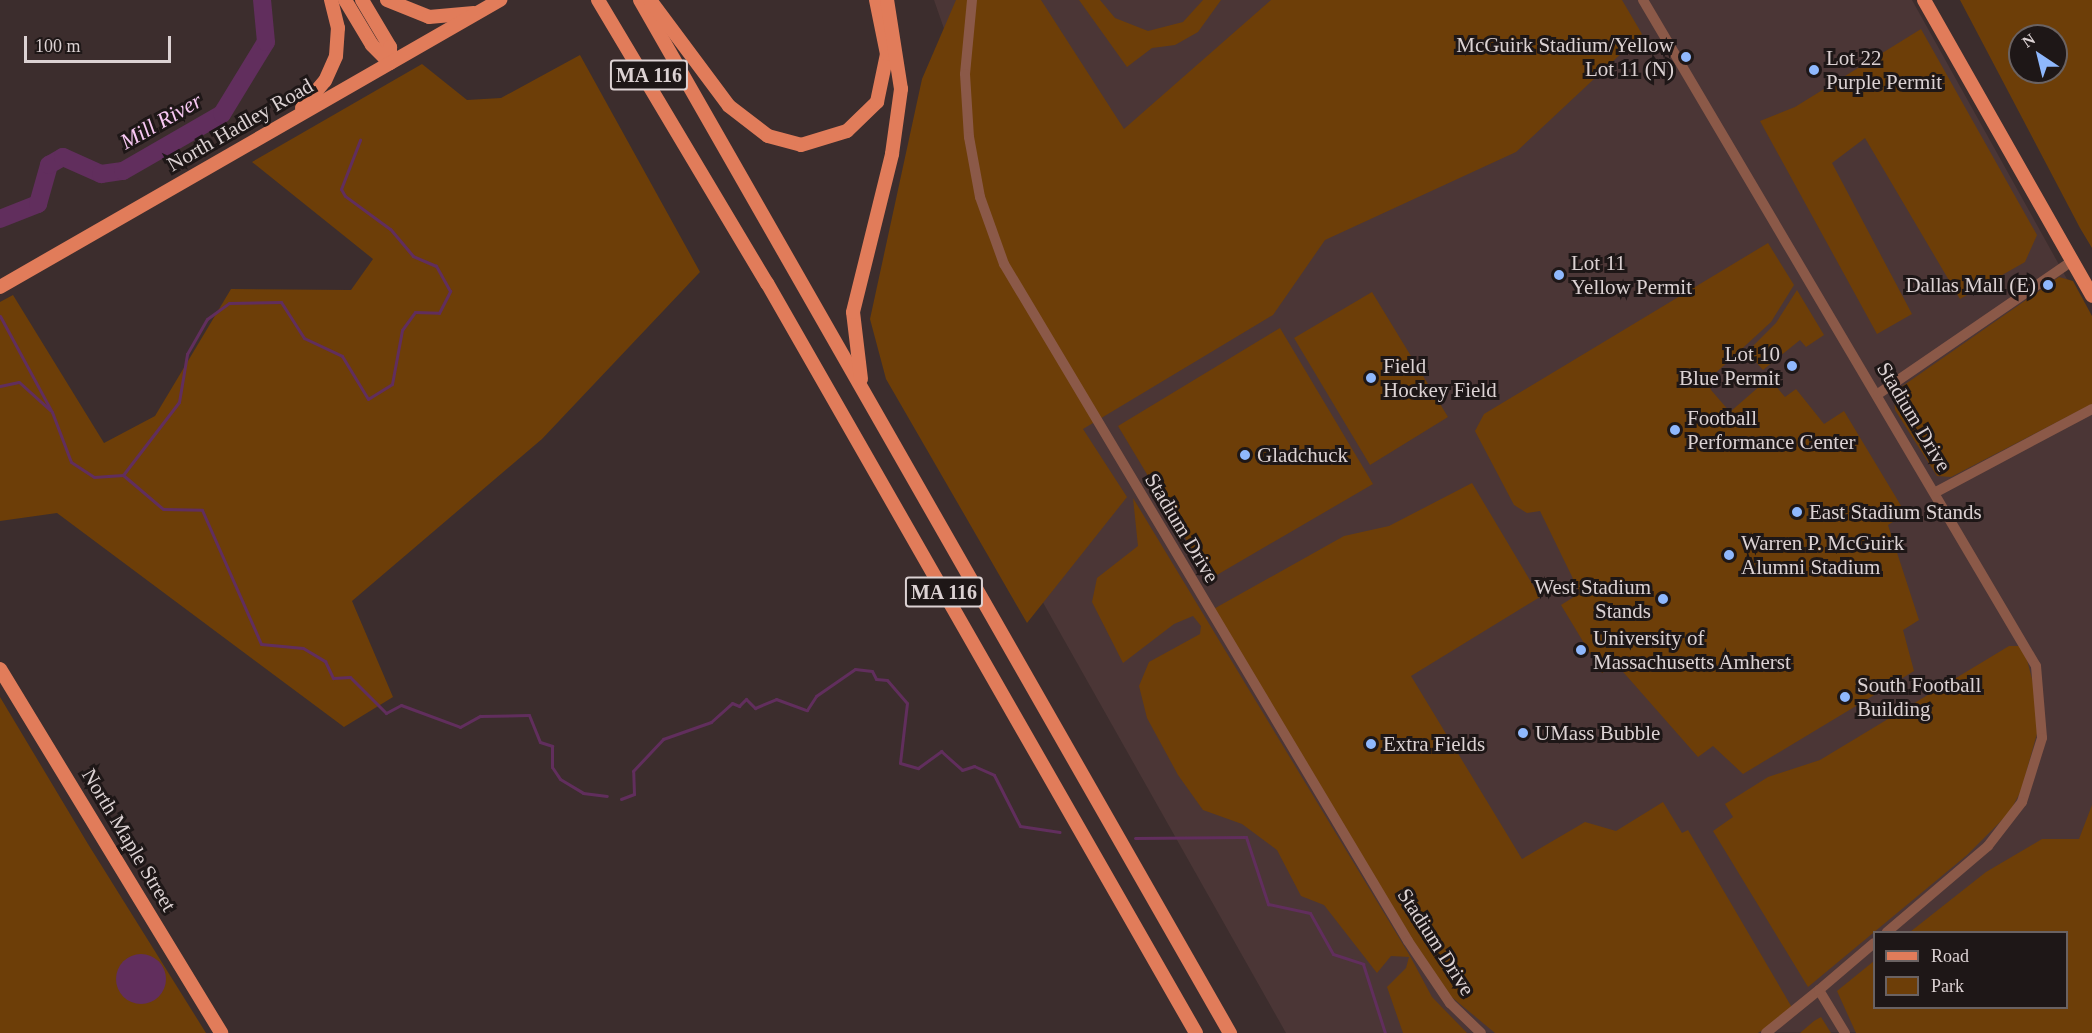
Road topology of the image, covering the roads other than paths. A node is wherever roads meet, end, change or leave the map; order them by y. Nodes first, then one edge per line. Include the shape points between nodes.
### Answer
1 (331, 0) edge
2 (345, 0) edge
3 (362, 0) edge
4 (387, 0) edge
5 (500, 0) edge
6 (598, 0) edge
7 (605, 0) edge
8 (640, 0) edge
9 (650, 0) edge
10 (876, 0) edge
11 (887, 0) edge
12 (972, 0) edge
13 (1642, 0) edge
14 (1924, 0) edge
15 (479, 12) junction
16 (390, 63) junction
17 (290, 120) junction
18 (691, 152) junction
19 (2072, 261) junction
20 (0, 286) edge
21 (2092, 296) edge
22 (1878, 394) junction
23 (867, 402) junction
24 (2092, 409) edge
25 (1936, 492) junction
26 (0, 669) edge
27 (1889, 931) edge
28 (1873, 945) edge
29 (1820, 990) junction
30 (222, 1033) edge
31 (1196, 1033) edge
32 (1230, 1033) edge
33 (1481, 1033) edge
34 (1766, 1033) edge
35 (1845, 1033) edge

1 - 17 main road via 338,28 334,64
2 - 16 main road via 372,45
3 - 16 main road via 390,48
4 - 15 main road via 429,17
5 - 15 main road, North Hadley Road
6 - 18 main road
7 - 18 main road, MA 116
8 - 23 main road, MA 116
9 - 10 main road via 729,106 768,136 801,145 847,131 877,102 887,54
11 - 23 main road via 900,69 898,120 852,312 855,359
12 - 33 street, Stadium Drive via 965,74 969,137 980,197 1004,264 1408,941 1450,1003
13 - 22 street, Stadium Drive
14 - 19 main road
15 - 16 main road, North Hadley Road
16 - 17 main road, North Hadley Road
17 - 20 main road, North Hadley Road
18 - 31 main road, MA 116
19 - 21 main road
19 - 22 street
22 - 25 street, Stadium Drive
23 - 32 main road, MA 116
24 - 25 street
25 - 27 street, Stadium Drive via 2033,656 2042,699 2042,738 2028,791 2009,823
26 - 30 main road, North Maple Street
28 - 29 street
29 - 34 street
29 - 35 street

